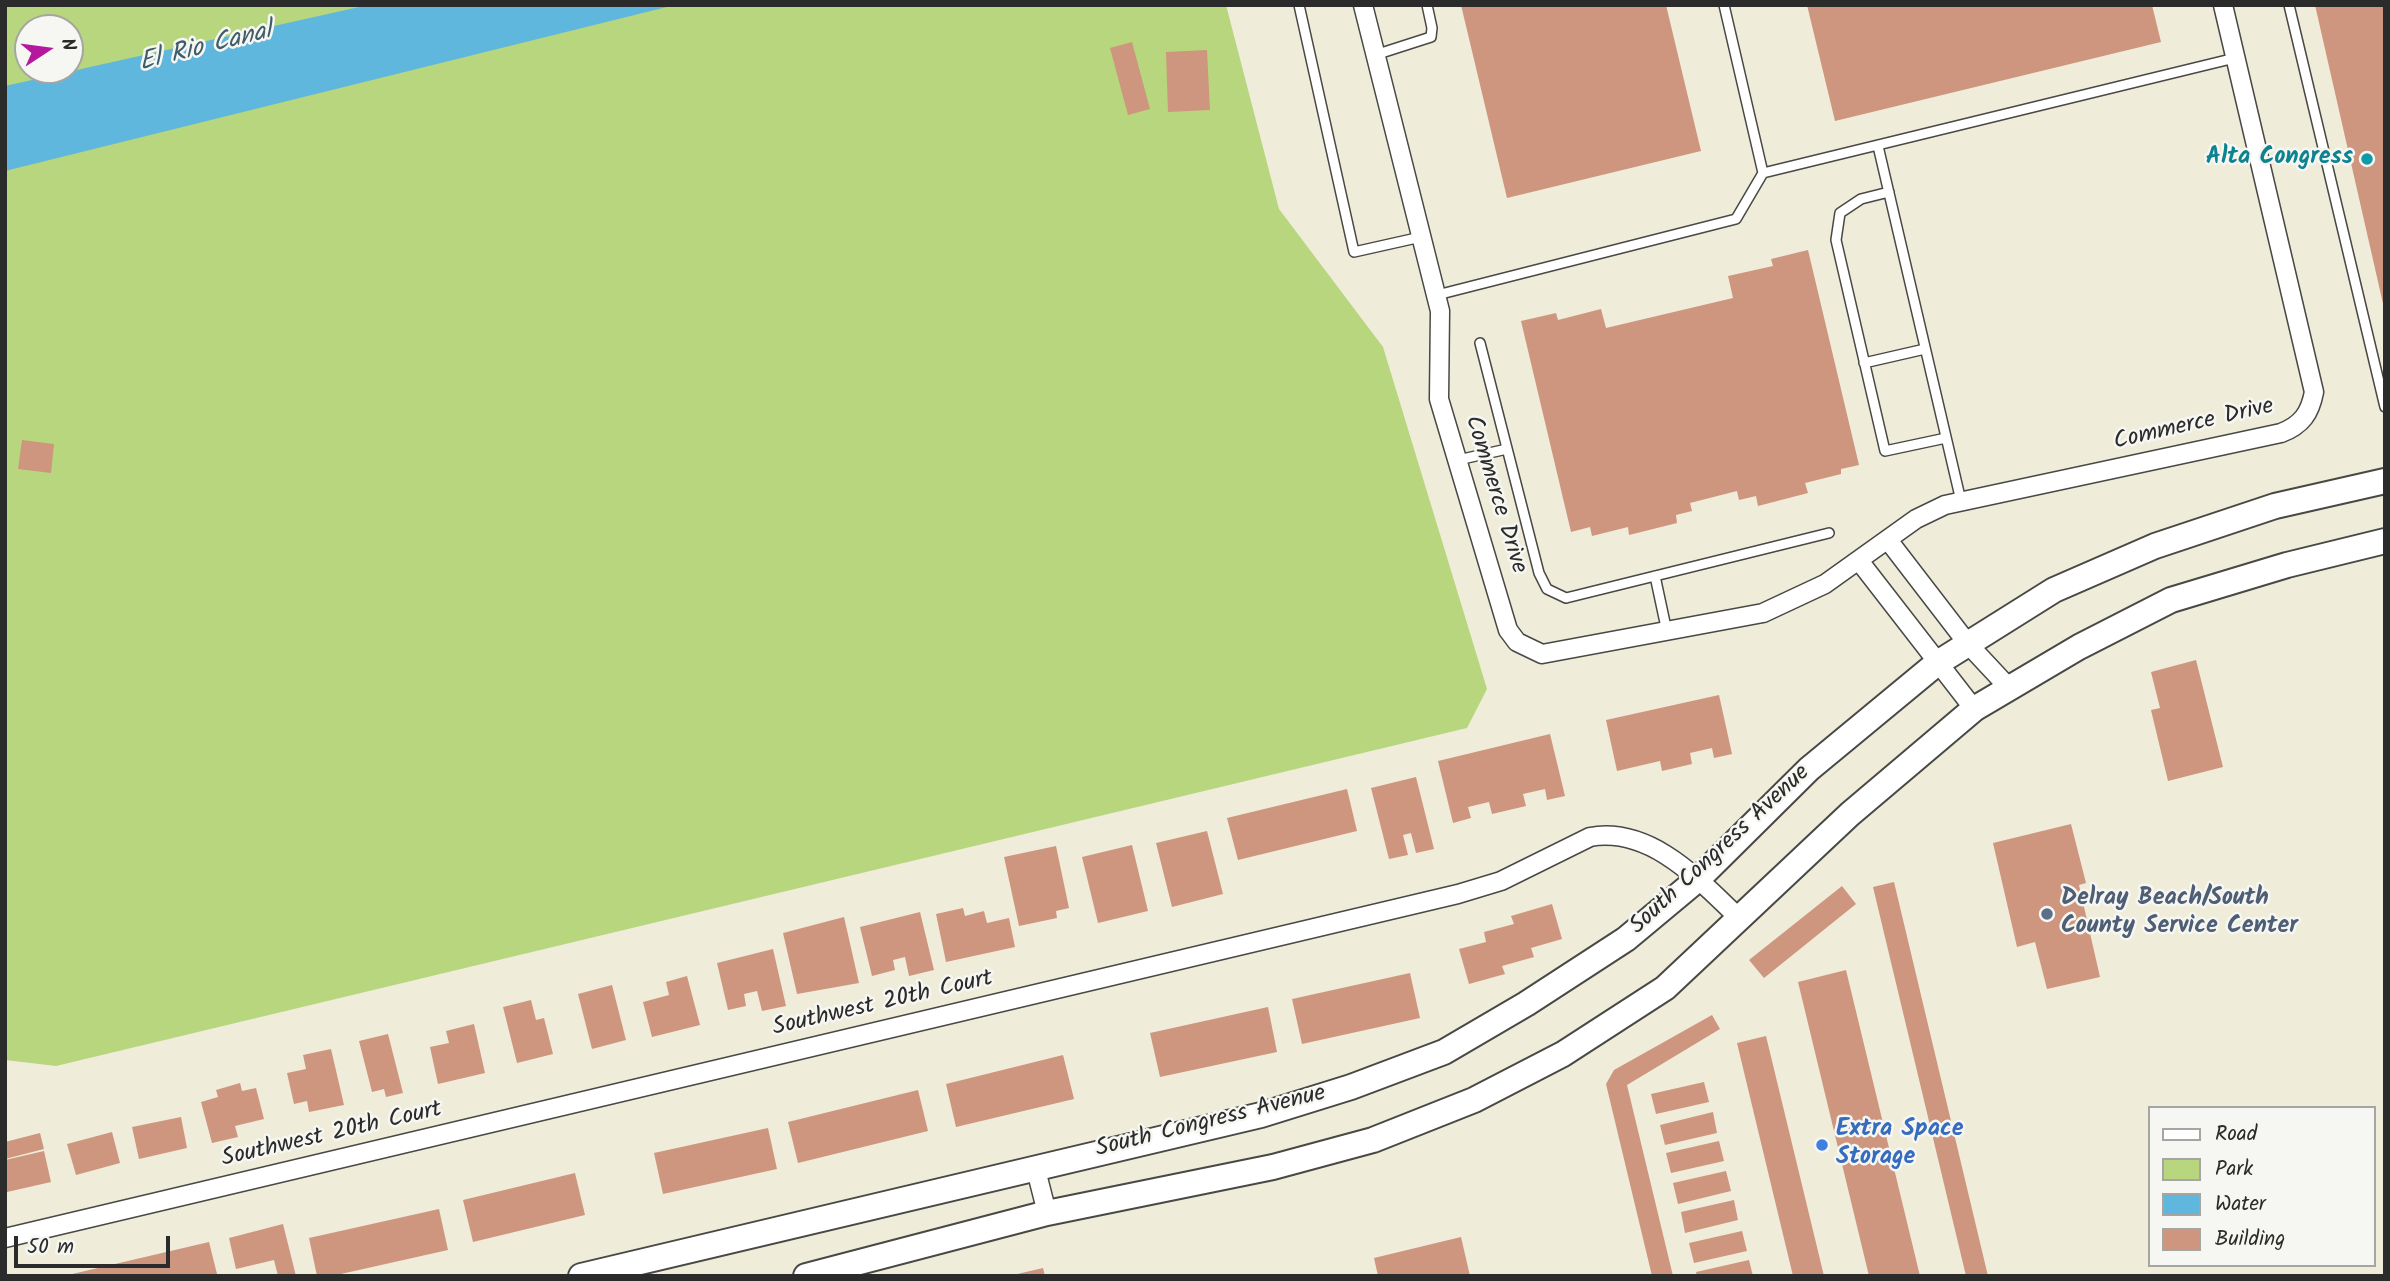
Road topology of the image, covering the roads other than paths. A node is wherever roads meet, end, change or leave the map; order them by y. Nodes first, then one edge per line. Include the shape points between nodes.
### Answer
1 (1299, 5) edge
2 (1363, 5) edge
3 (1427, 5) edge
4 (1724, 5) edge
5 (2222, 5) edge
6 (2289, 5) edge
7 (1375, 55) junction
8 (2235, 58) junction
9 (1878, 146) junction
10 (1763, 173) junction
11 (1889, 192) junction
12 (1421, 237) junction
13 (1437, 295) junction
14 (1480, 343) dead end
15 (1926, 349) junction
16 (1864, 363) junction
17 (2385, 407) edge
18 (1946, 438) junction
19 (1507, 449) junction
20 (1458, 460) junction
21 (2385, 481) edge
22 (1961, 501) junction
23 (1829, 533) dead end
24 (1888, 540) junction
25 (2385, 541) edge
26 (1860, 562) junction
27 (1655, 576) junction
28 (1667, 632) junction
29 (1968, 644) junction
30 (1936, 664) junction
31 (2010, 689) junction
32 (1974, 709) junction
33 (1698, 879) junction
34 (1740, 919) junction
35 (1035, 1166) junction
36 (1047, 1213) junction
37 (5, 1238) edge
38 (581, 1276) edge
39 (806, 1276) edge

1 - 12 lane via 1354,252
2 - 7 street, Commerce Drive
3 - 7 lane via 1431,37
4 - 10 lane
5 - 8 street, Commerce Drive
6 - 17 lane
7 - 12 street, Commerce Drive
8 - 9 lane
8 - 22 street, Commerce Drive via 2314,392 2305,418 2281,433
9 - 10 lane
9 - 11 lane
10 - 13 lane via 1736,219
11 - 15 lane
11 - 16 lane via 1861,199 1840,213 1836,240
12 - 13 street, Commerce Drive
13 - 20 street, Commerce Drive via 1442,326 1439,399
14 - 19 lane
15 - 16 lane
15 - 18 lane
16 - 18 lane via 1885,452
18 - 22 lane
19 - 20 lane
19 - 27 lane via 1539,573 1548,589 1566,597
20 - 28 street, Commerce Drive via 1508,630 1517,642 1529,650 1556,654
21 - 29 main road, South Congress Avenue via 2275,506 2155,546 2054,590
22 - 24 street, Commerce Drive via 1931,511
23 - 27 lane
24 - 26 street, Commerce Drive
24 - 29 street
25 - 31 main road, South Congress Avenue via 2171,600
26 - 28 street, Commerce Drive via 1763,613
26 - 30 street
27 - 28 lane
29 - 30 main road, South Congress Avenue
29 - 31 street
30 - 32 street
30 - 33 main road, South Congress Avenue via 1809,769
31 - 32 main road, South Congress Avenue
32 - 34 main road, South Congress Avenue via 1850,814
33 - 34 street, Southwest 20th Court
33 - 35 main road, South Congress Avenue via 1626,939 1444,1052 1261,1115
33 - 37 street, Southwest 20th Court via 1638,839 1590,837 1501,881 1458,894
34 - 36 main road, South Congress Avenue via 1665,988 1563,1054 1474,1100 1373,1140 1273,1167
35 - 36 street
35 - 38 main road, South Congress Avenue
36 - 39 main road, South Congress Avenue

